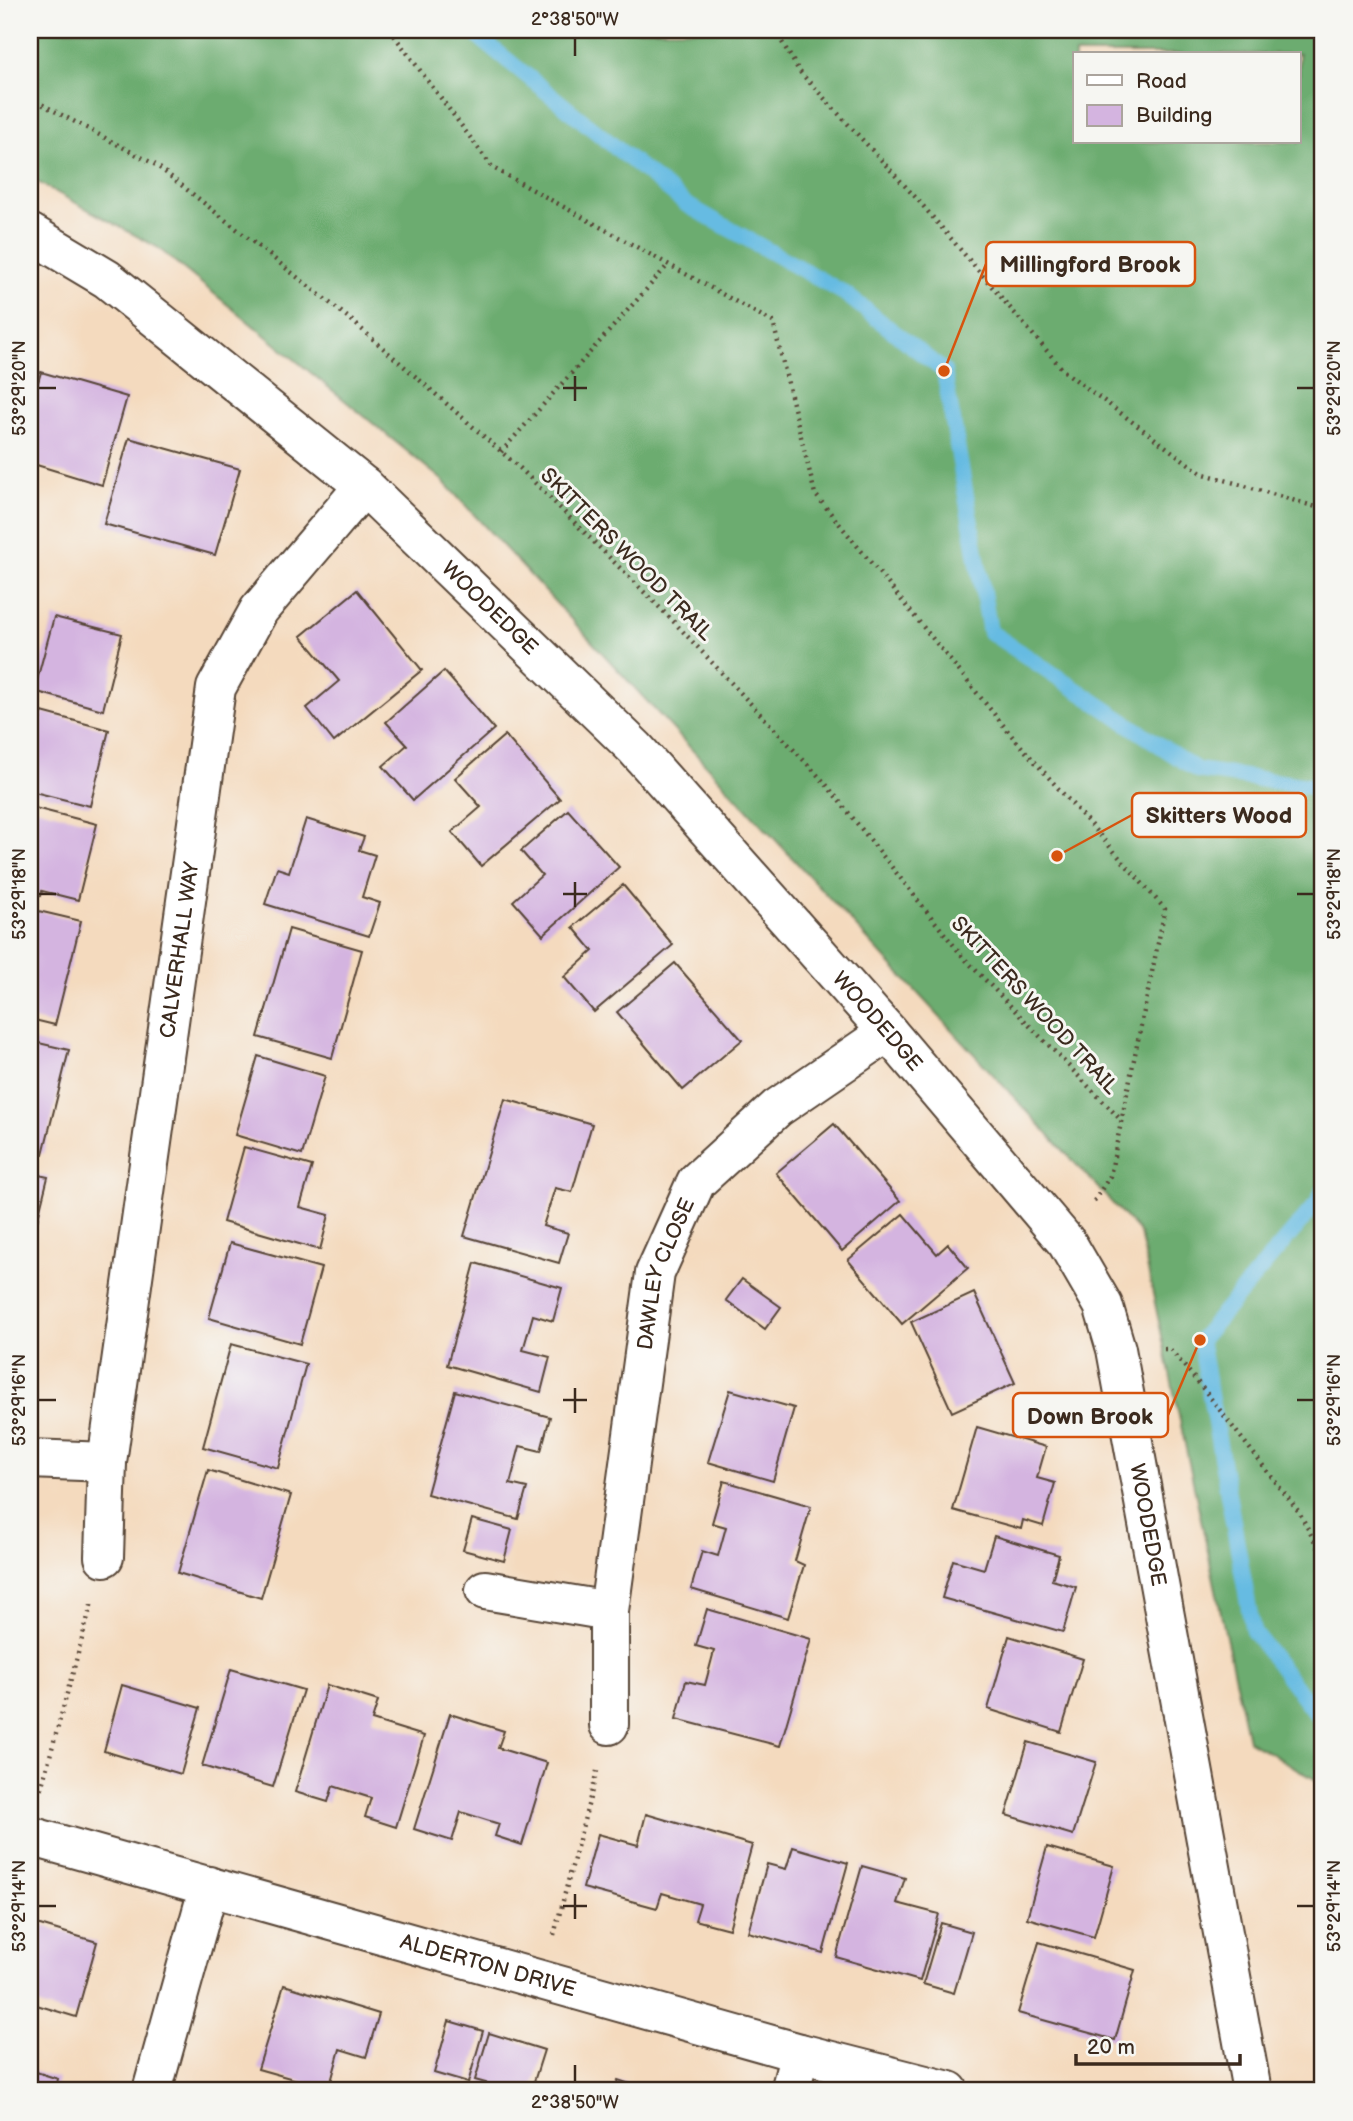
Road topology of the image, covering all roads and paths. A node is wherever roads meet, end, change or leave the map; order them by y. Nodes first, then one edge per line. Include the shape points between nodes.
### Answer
1 (390, 30) edge
2 (775, 30) edge
3 (30, 98) edge
4 (30, 233) edge
5 (669, 264) junction
6 (501, 452) junction
7 (364, 486) junction
8 (1323, 509) edge
9 (888, 1032) junction
10 (1122, 1121) junction
11 (1067, 1243) junction
12 (1170, 1349) dead end
13 (30, 1459) edge
14 (107, 1462) junction
15 (104, 1557) joint
16 (1323, 1557) edge
17 (485, 1590) dead end
18 (609, 1611) junction
19 (609, 1725) joint
20 (40, 1791) dead end
21 (30, 1836) edge
22 (209, 1886) junction
23 (543, 1980) junction
24 (800, 2053) junction
25 (152, 2091) edge
26 (790, 2091) edge
27 (948, 2091) edge
28 (1252, 2091) edge

1 - 5 path via 493,168
2 - 8 path via 799,71 918,200 1064,371 1201,473
3 - 6 path, SKITTERS WOOD TRAIL via 156,165 351,319
4 - 7 street, WOODEDGE via 107,279
5 - 6 path
5 - 10 path via 773,322 816,494 1012,736 1165,909
6 - 10 path, SKITTERS WOOD TRAIL via 675,623 825,783 963,957
7 - 9 street, WOODEDGE via 635,748
7 - 14 street, CALVERHALL WAY via 259,610 216,688
9 - 11 street, WOODEDGE
9 - 18 street, DAWLEY CLOSE via 777,1108 696,1182 655,1273
10 - 11 path via 1110,1176
11 - 28 street, WOODEDGE via 1103,1305 1116,1349
12 - 16 path via 1299,1512
13 - 14 street
14 - 15 street, CALVERHALL WAY
15 - 20 path
17 - 18 street
18 - 19 street, DAWLEY CLOSE
19 - 23 path
21 - 22 street, ALDERTON DRIVE
22 - 23 street, ALDERTON DRIVE
22 - 25 street
23 - 24 street, ALDERTON DRIVE
24 - 26 street
24 - 27 street, ALDERTON DRIVE

